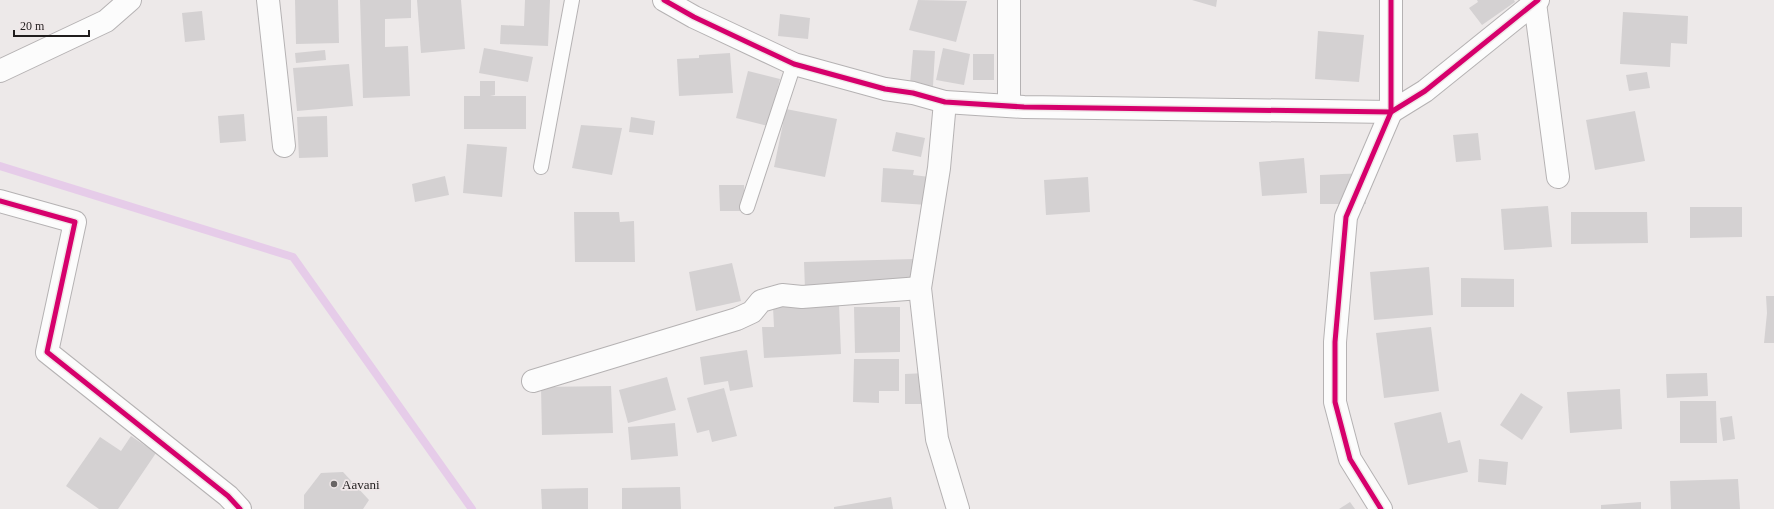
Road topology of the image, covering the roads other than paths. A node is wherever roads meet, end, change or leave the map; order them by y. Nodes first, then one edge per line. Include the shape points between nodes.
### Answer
1 (130, 0) edge
2 (268, 0) edge
3 (572, 0) edge
4 (664, 0) edge
5 (1009, 0) edge
6 (1391, 0) edge
7 (1537, 1) edge
8 (794, 64) junction
9 (0, 71) edge
10 (945, 102) junction
11 (1009, 106) junction
12 (1390, 112) junction
13 (284, 146) dead end
14 (541, 167) dead end
15 (1558, 177) dead end
16 (0, 200) edge
17 (747, 207) dead end
18 (920, 288) junction
19 (533, 381) dead end
20 (240, 509) edge
21 (958, 509) edge
22 (1381, 509) edge

1 - 9 street via 106,20
2 - 13 street
3 - 14 lane
4 - 8 street via 694,17
5 - 11 street
6 - 12 street
7 - 12 street via 1425,91
7 - 15 street
8 - 10 street via 885,89 913,93
8 - 17 lane
10 - 11 street
10 - 18 street via 939,168
11 - 12 street
12 - 22 street via 1346,217 1335,342 1335,402 1350,459
16 - 20 street via 75,222 47,352 228,496
18 - 19 street via 802,297 782,295 768,298 761,301 752,312 737,319
18 - 21 street via 937,439

